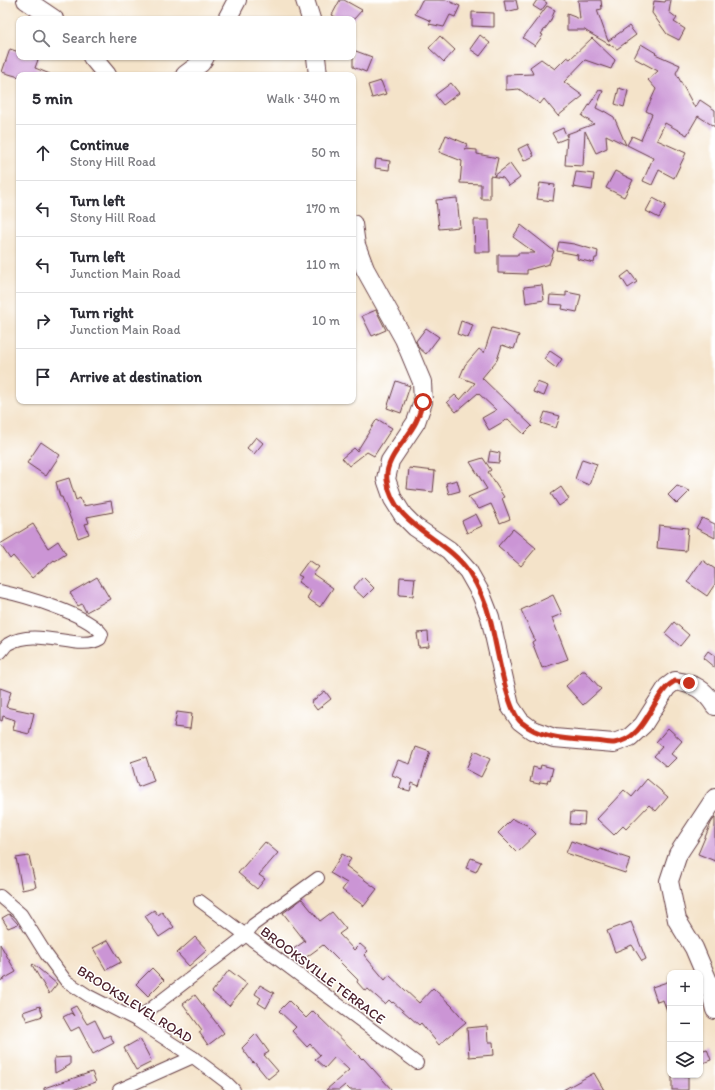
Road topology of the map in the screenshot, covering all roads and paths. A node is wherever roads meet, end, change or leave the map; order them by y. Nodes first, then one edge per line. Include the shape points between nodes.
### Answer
1 (26, 0) edge
2 (237, 0) edge
3 (305, 0) edge
4 (50, 16) edge
5 (229, 16) edge
6 (310, 16) edge
7 (94, 60) edge
8 (202, 60) edge
9 (316, 60) edge
10 (104, 72) edge
11 (189, 72) edge
12 (318, 72) edge
13 (356, 245) edge
14 (0, 591) edge
15 (0, 653) edge
16 (715, 706) edge
17 (715, 798) edge
18 (318, 878) dead end
19 (0, 896) edge
20 (200, 901) dead end
21 (245, 936) junction
22 (715, 1010) edge
23 (136, 1020) junction
24 (193, 1057) junction
25 (417, 1063) dead end
26 (119, 1090) edge
27 (234, 1090) edge

1 - 4 main road
2 - 5 main road
3 - 6 main road
7 - 10 main road
8 - 11 main road
9 - 12 main road
13 - 16 main road via 365,269 404,339 422,382 423,402 416,422 390,461 386,479 392,499 415,527 450,550 468,572 481,594 490,617 510,706 520,721 532,730 554,738 614,743 630,738 643,725 666,687 675,681 689,683 707,694
14 - 15 street via 61,610 97,628 102,634 95,642 84,643 28,637 8,644
17 - 22 main road via 678,854 669,881 677,920 694,948 708,981
18 - 21 street via 253,925
19 - 23 street, BROOKSLEVEL ROAD via 20,914 66,980 89,996
20 - 21 street
21 - 23 street, BROOKSVILLE TERRACE
21 - 25 street, BROOKSVILLE TERRACE
23 - 24 street, BROOKSLEVEL ROAD
24 - 26 street
24 - 27 street, BROOKSLEVEL ROAD

